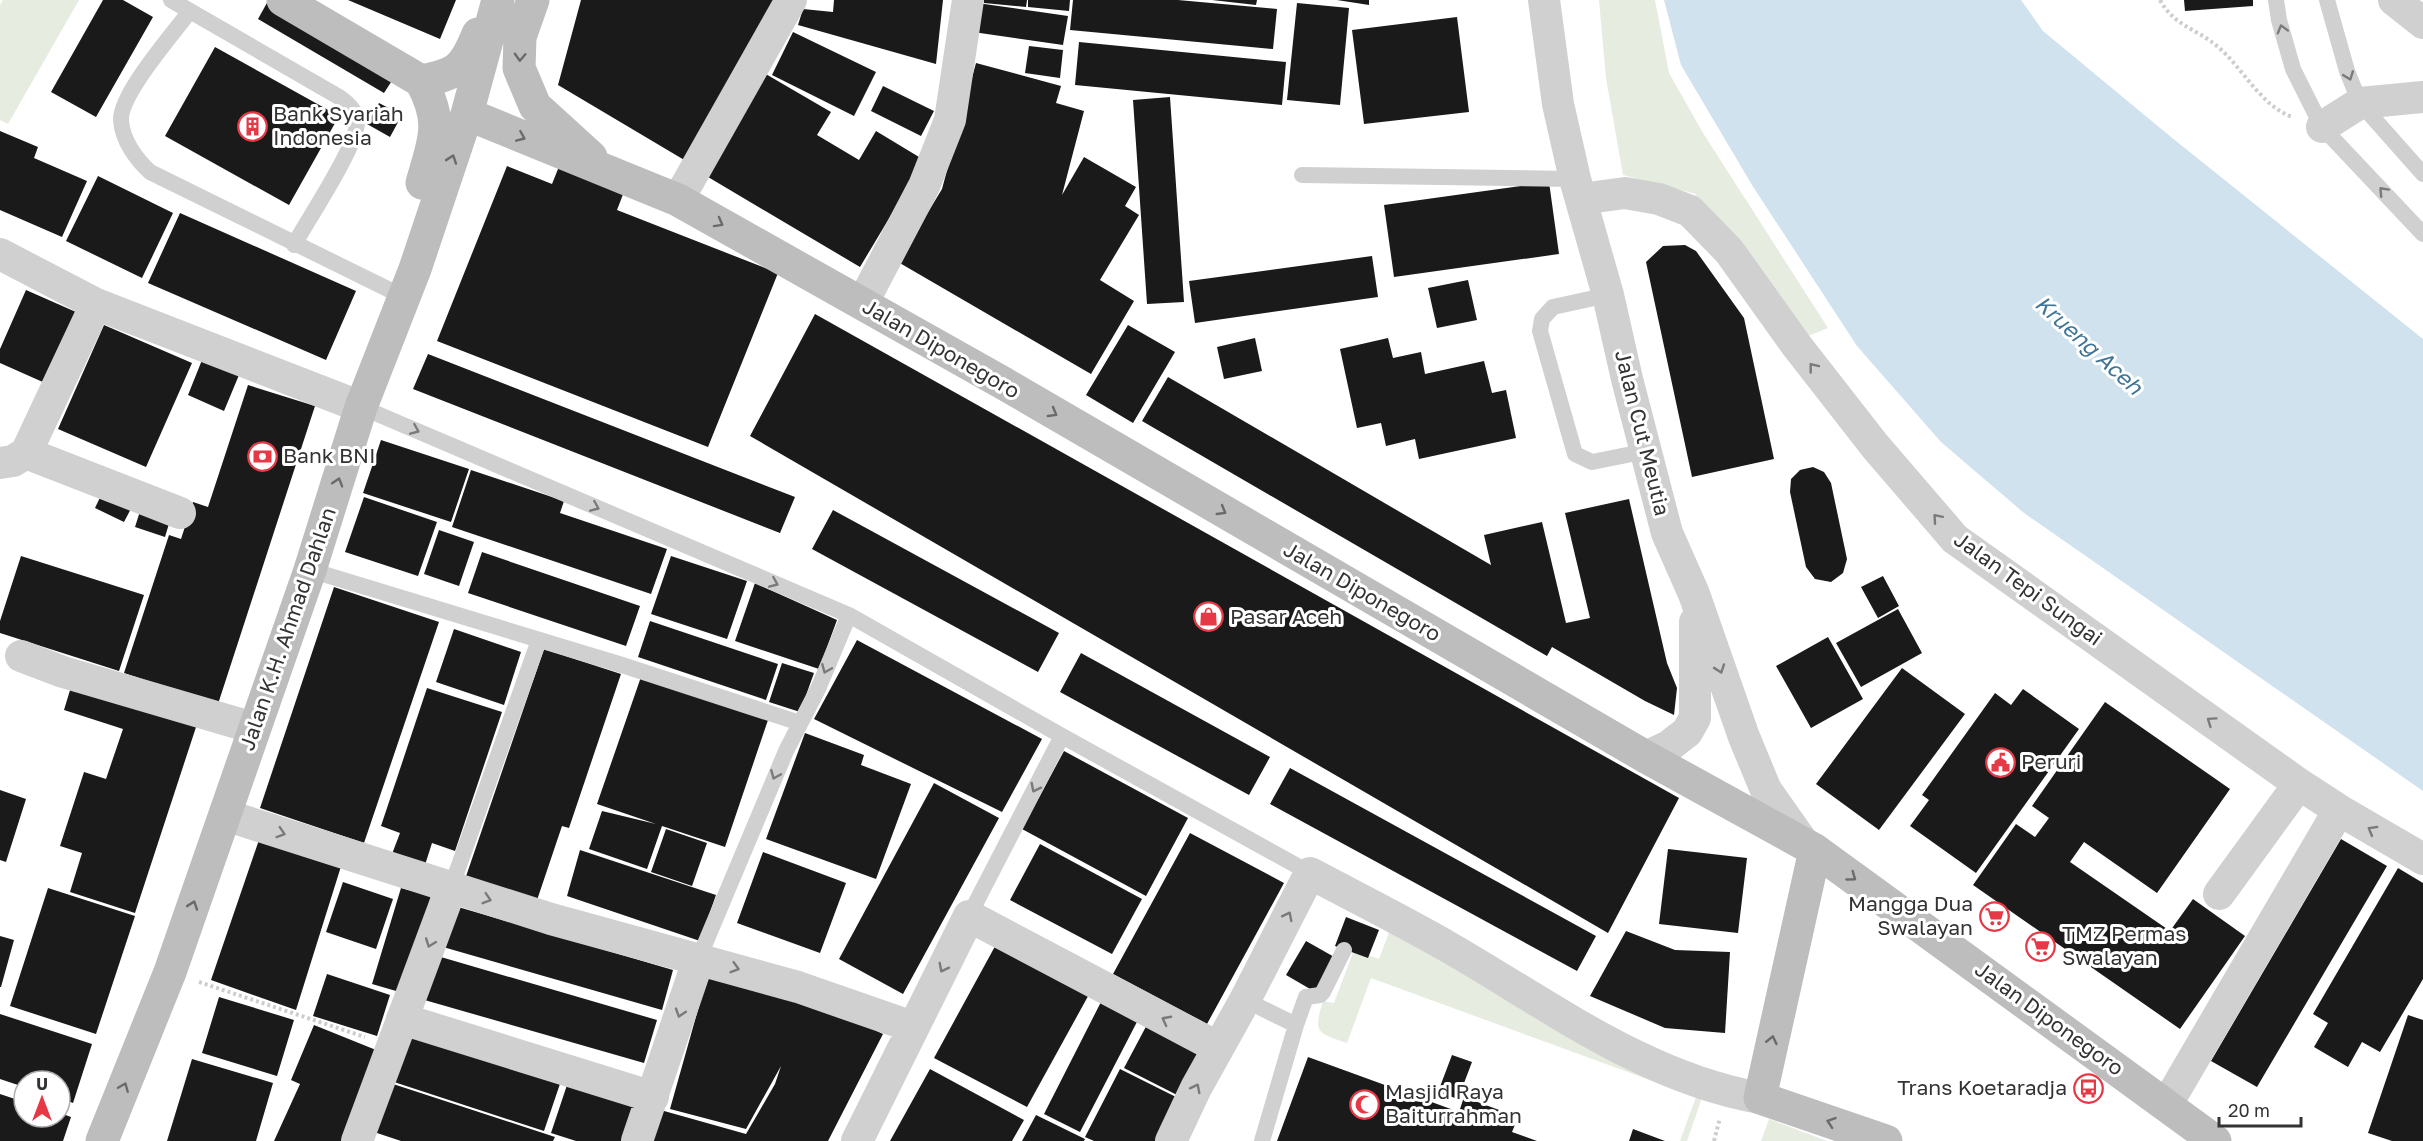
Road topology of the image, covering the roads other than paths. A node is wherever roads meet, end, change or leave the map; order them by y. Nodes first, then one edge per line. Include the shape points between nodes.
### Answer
1 (171, 0) edge
2 (283, 0) edge
3 (492, 0) edge
4 (498, 0) edge
5 (532, 0) edge
6 (791, 0) edge
7 (968, 0) edge
8 (1544, 0) edge
9 (2276, 0) edge
10 (2327, 0) edge
11 (2394, 0) edge
12 (190, 11) junction
13 (2423, 23) edge
14 (421, 81) junction
15 (2423, 97) edge
16 (2360, 103) junction
17 (467, 114) junction
18 (2322, 127) junction
19 (608, 173) junction
20 (2423, 174) edge
21 (1302, 175) dead end
22 (1578, 189) junction
23 (678, 200) junction
24 (2423, 234) edge
25 (294, 244) junction
26 (0, 254) edge
27 (410, 283) junction
28 (1608, 295) junction
29 (96, 304) junction
30 (862, 304) junction
31 (361, 407) junction
32 (1647, 451) junction
33 (13, 458) edge
34 (180, 513) dead end
35 (310, 570) junction
36 (1694, 594) junction
37 (849, 615) junction
38 (539, 640) junction
39 (21, 656) dead end
40 (800, 723) junction
41 (254, 728) junction
42 (1062, 736) junction
43 (1646, 757) junction
44 (2299, 784) junction
45 (2338, 810) junction
46 (225, 816) junction
47 (1810, 847) junction
48 (2423, 859) edge
49 (1310, 873) junction
50 (451, 888) junction
51 (2219, 894) dead end
52 (969, 916) junction
53 (1344, 950) dead end
54 (699, 958) junction
55 (1245, 1000) junction
56 (1296, 1025) junction
57 (913, 1027) junction
58 (397, 1033) junction
59 (1217, 1047) junction
60 (653, 1097) junction
61 (1760, 1098) junction
62 (2167, 1104) junction
63 (102, 1141) edge
64 (357, 1141) edge
65 (637, 1141) edge
66 (857, 1141) edge
67 (1171, 1141) edge
68 (1262, 1141) edge
69 (1886, 1141) edge
70 (2215, 1141) edge

1 - 12 lane
2 - 14 main road
3 - 14 main road via 461,65 453,73
4 - 17 main road, Jalan K.H. Ahmad Dahlan
5 -> 19 main road via 520,37 519,68 535,106
6 - 23 street
7 - 30 street via 950,120 924,186
8 - 22 street, Jalan Cut Meutia via 1558,104
18 -> 9 lane via 2293,69
10 -> 16 lane
11 - 13 street
12 - 25 lane via 339,97 354,112 357,121 350,146
12 - 25 lane via 128,98 121,119 124,135 150,172
14 - 27 main road via 435,110 435,130 414,219
15 - 16 street
16 - 18 street
16 - 20 lane
17 -> 19 main road, Jalan Diponegoro
27 -> 17 main road, Jalan K.H. Ahmad Dahlan
24 -> 18 lane
19 - 23 main road, Jalan Diponegoro
21 - 22 lane
22 - 28 street, Jalan Cut Meutia
44 -> 22 street, Jalan Tepi Sungai via 1955,539 1875,446 1729,251 1690,211 1659,199
23 -> 30 main road, Jalan Diponegoro
25 - 27 lane
26 - 29 street
27 - 31 main road, Jalan K.H. Ahmad Dahlan
28 - 32 street, Jalan Cut Meutia
28 - 32 lane via 1553,307 1542,319 1540,331 1575,454 1592,462
29 - 31 street
29 - 33 street
30 -> 43 main road, Jalan Diponegoro
35 -> 31 main road, Jalan K.H. Ahmad Dahlan
31 -> 37 lane
32 - 36 street, Jalan Cut Meutia via 1667,533
33 - 34 street
35 - 38 lane
35 - 41 main road, Jalan K.H. Ahmad Dahlan
36 - 43 street via 1695,718 1687,732 1669,747
36 -> 47 street, Jalan Cut Meutia via 1766,790
37 -> 40 lane
37 - 42 lane
38 - 40 lane
38 - 50 lane
39 - 41 street
40 -> 54 lane
41 - 46 main road, Jalan K.H. Ahmad Dahlan
42 - 49 lane
42 -> 52 lane
43 - 47 main road, Jalan Diponegoro
44 - 45 street, Jalan Tepi Sungai
44 - 51 street
48 -> 45 street, Jalan Tepi Sungai
45 - 62 street
46 -> 50 street
63 -> 46 main road, Jalan K.H. Ahmad Dahlan via 170,972
61 -> 47 main road
47 -> 62 main road, Jalan Diponegoro
55 -> 49 street
49 - 61 street via 1450,948 1587,1032 1668,1070 1727,1092
50 -> 54 street
50 -> 58 street
52 -> 57 street
59 -> 52 street
53 - 56 lane via 1323,992 1306,997
54 -> 57 street
54 -> 60 street
55 - 56 lane
55 - 59 street
56 - 68 lane
57 - 66 street
58 - 60 street
58 - 64 street
67 -> 59 street
60 - 65 street
69 -> 61 main road
62 - 70 main road, Jalan Diponegoro

